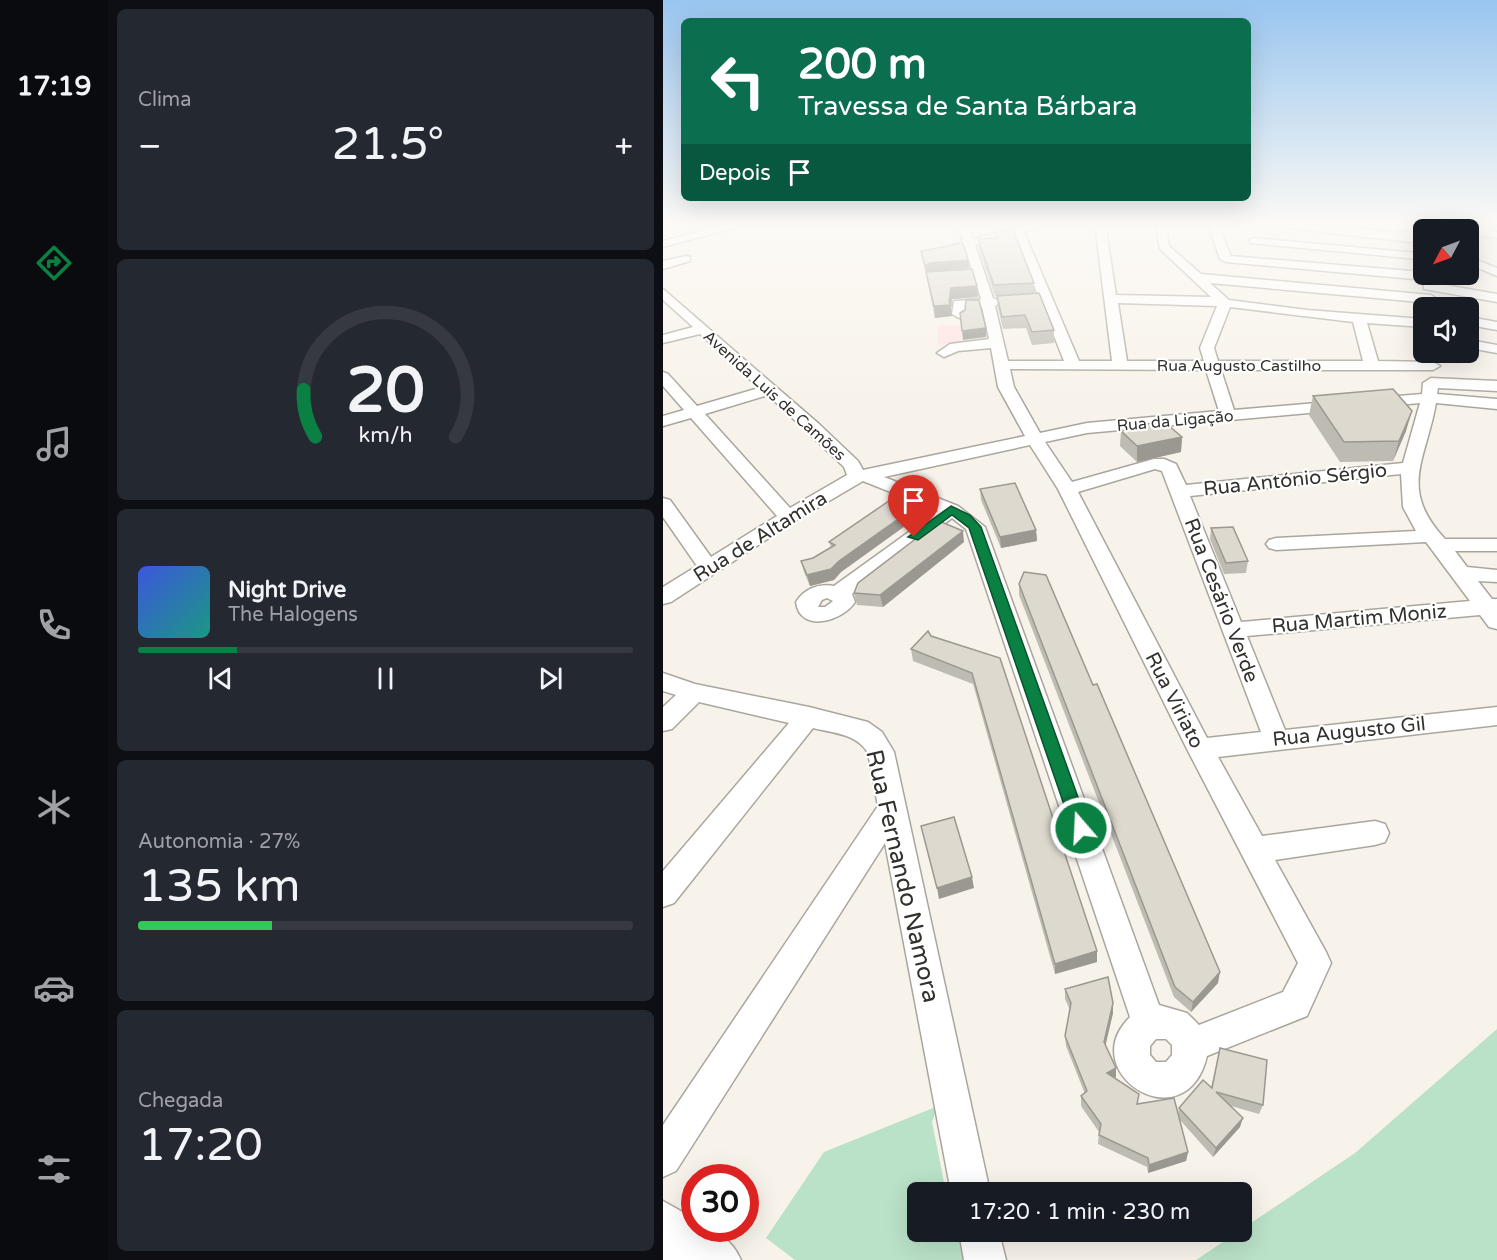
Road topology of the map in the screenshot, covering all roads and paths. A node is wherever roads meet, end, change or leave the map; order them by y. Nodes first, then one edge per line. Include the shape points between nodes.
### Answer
1 (978, 283) edge
2 (1034, 283) edge
3 (1109, 283) edge
4 (1205, 283) edge
5 (1245, 283) edge
6 (1456, 285) edge
7 (663, 293) edge
8 (1497, 298) edge
9 (1111, 299) junction
10 (1011, 301) edge
11 (1413, 301) edge
12 (988, 302) junction
13 (1225, 303) junction
14 (959, 314) edge
15 (1359, 318) junction
16 (1413, 322) edge
17 (1479, 323) edge
18 (1497, 326) edge
19 (702, 329) junction
20 (663, 339) edge
21 (996, 343) junction
22 (1479, 346) edge
23 (1497, 349) edge
24 (944, 353) dead end
25 (1001, 364) junction
26 (1073, 364) junction
27 (1120, 364) junction
28 (1212, 365) junction
29 (1372, 366) junction
30 (1432, 376) edge
31 (663, 377) edge
32 (1497, 386) edge
33 (769, 390) junction
34 (1497, 404) edge
35 (693, 412) junction
36 (1228, 415) junction
37 (663, 421) edge
38 (1034, 438) junction
39 (1410, 468) junction
40 (862, 476) junction
41 (1067, 489) junction
42 (1180, 491) junction
43 (663, 504) edge
44 (951, 510) junction
45 (788, 517) junction
46 (1435, 540) junction
47 (1277, 544) dead end
48 (1497, 545) edge
49 (708, 567) junction
50 (1461, 573) junction
51 (1497, 576) edge
52 (839, 593) dead end
53 (663, 597) edge
54 (1493, 612) edge
55 (1233, 630) junction
56 (663, 682) edge
57 (694, 692) junction
58 (809, 716) junction
59 (1497, 716) edge
60 (663, 722) edge
61 (1276, 738) junction
62 (1200, 749) junction
63 (891, 810) junction
64 (1375, 833) dead end
65 (1254, 850) junction
66 (663, 893) edge
67 (1149, 1023) junction
68 (1189, 1046) junction
69 (663, 1158) edge
70 (969, 1182) edge
71 (669, 1238) edge
72 (981, 1242) edge
73 (720, 1260) edge
74 (985, 1260) edge

1 - 12 street, Rua Viriato
2 - 26 street
3 - 9 street
4 - 13 street
5 - 11 street
6 - 8 street
7 - 19 street, Avenida Luís de Camões
9 - 13 street
9 - 27 street
10 - 12 street
12 - 14 street via 959,304
12 - 21 street, Rua Viriato
13 - 15 street
13 - 28 street via 1207,348
15 - 16 street
15 - 29 street
17 - 18 street
19 - 20 street
19 - 33 street, Avenida Luís de Camões
21 - 24 street via 955,346
21 - 25 street, Rua Viriato
22 - 23 street
25 - 26 street, Rua Augusto Castilho
25 - 38 street, Rua Viriato via 1006,387
26 - 27 street, Rua Augusto Castilho
27 - 28 street, Rua Augusto Castilho
28 - 29 street, Rua Augusto Castilho
28 - 36 street
29 - 30 street, Rua Augusto Castilho via 1405,366
30 - 32 street
30 - 34 street, Rua da Ligação
30 - 36 street, Rua da Ligação
30 - 39 street
31 - 35 street
33 - 35 street
33 - 40 street, Avenida Luís de Camões
35 - 37 street
35 - 45 street
36 - 38 street, Rua da Ligação via 1087,428
38 - 40 street, Rua da Ligação
38 - 41 street, Rua Viriato
39 - 42 street, Rua António Sérgio
39 - 46 street via 1407,496
40 - 44 street
40 - 45 street, Rua de Altamira
41 - 42 street, Rua Cesário Verde via 1164,464 1170,468
41 - 62 street, Rua Viriato
42 - 55 street, Rua Cesário Verde
43 - 49 street
44 - 52 street
44 - 67 street via 975,527 1009,657
45 - 49 street, Rua de Altamira
46 - 47 street
46 - 48 street
46 - 50 street
49 - 53 street, Rua de Altamira
50 - 51 street
50 - 54 street
54 - 55 street, Rua Martim Moniz
55 - 61 street, Rua Cesário Verde
56 - 57 street, Rua Fernando Namora
57 - 58 street, Rua Fernando Namora
57 - 60 street
58 - 63 street, Rua Fernando Namora via 859,729 873,739 881,752
58 - 66 street
59 - 61 street, Rua Augusto Gil
61 - 62 street, Rua Augusto Gil
62 - 65 street, Rua Viriato
63 - 69 street
63 - 70 street, Rua Fernando Namora
64 - 65 street
65 - 68 street, Rua Viriato via 1315,963 1295,1004
67 - 68 street via 1173,1025 1186,1037
67 - 68 street via 1135,1036 1133,1056 1144,1074 1153,1079 1173,1080 1181,1074 1190,1056
71 - 73 street
72 - 74 street

